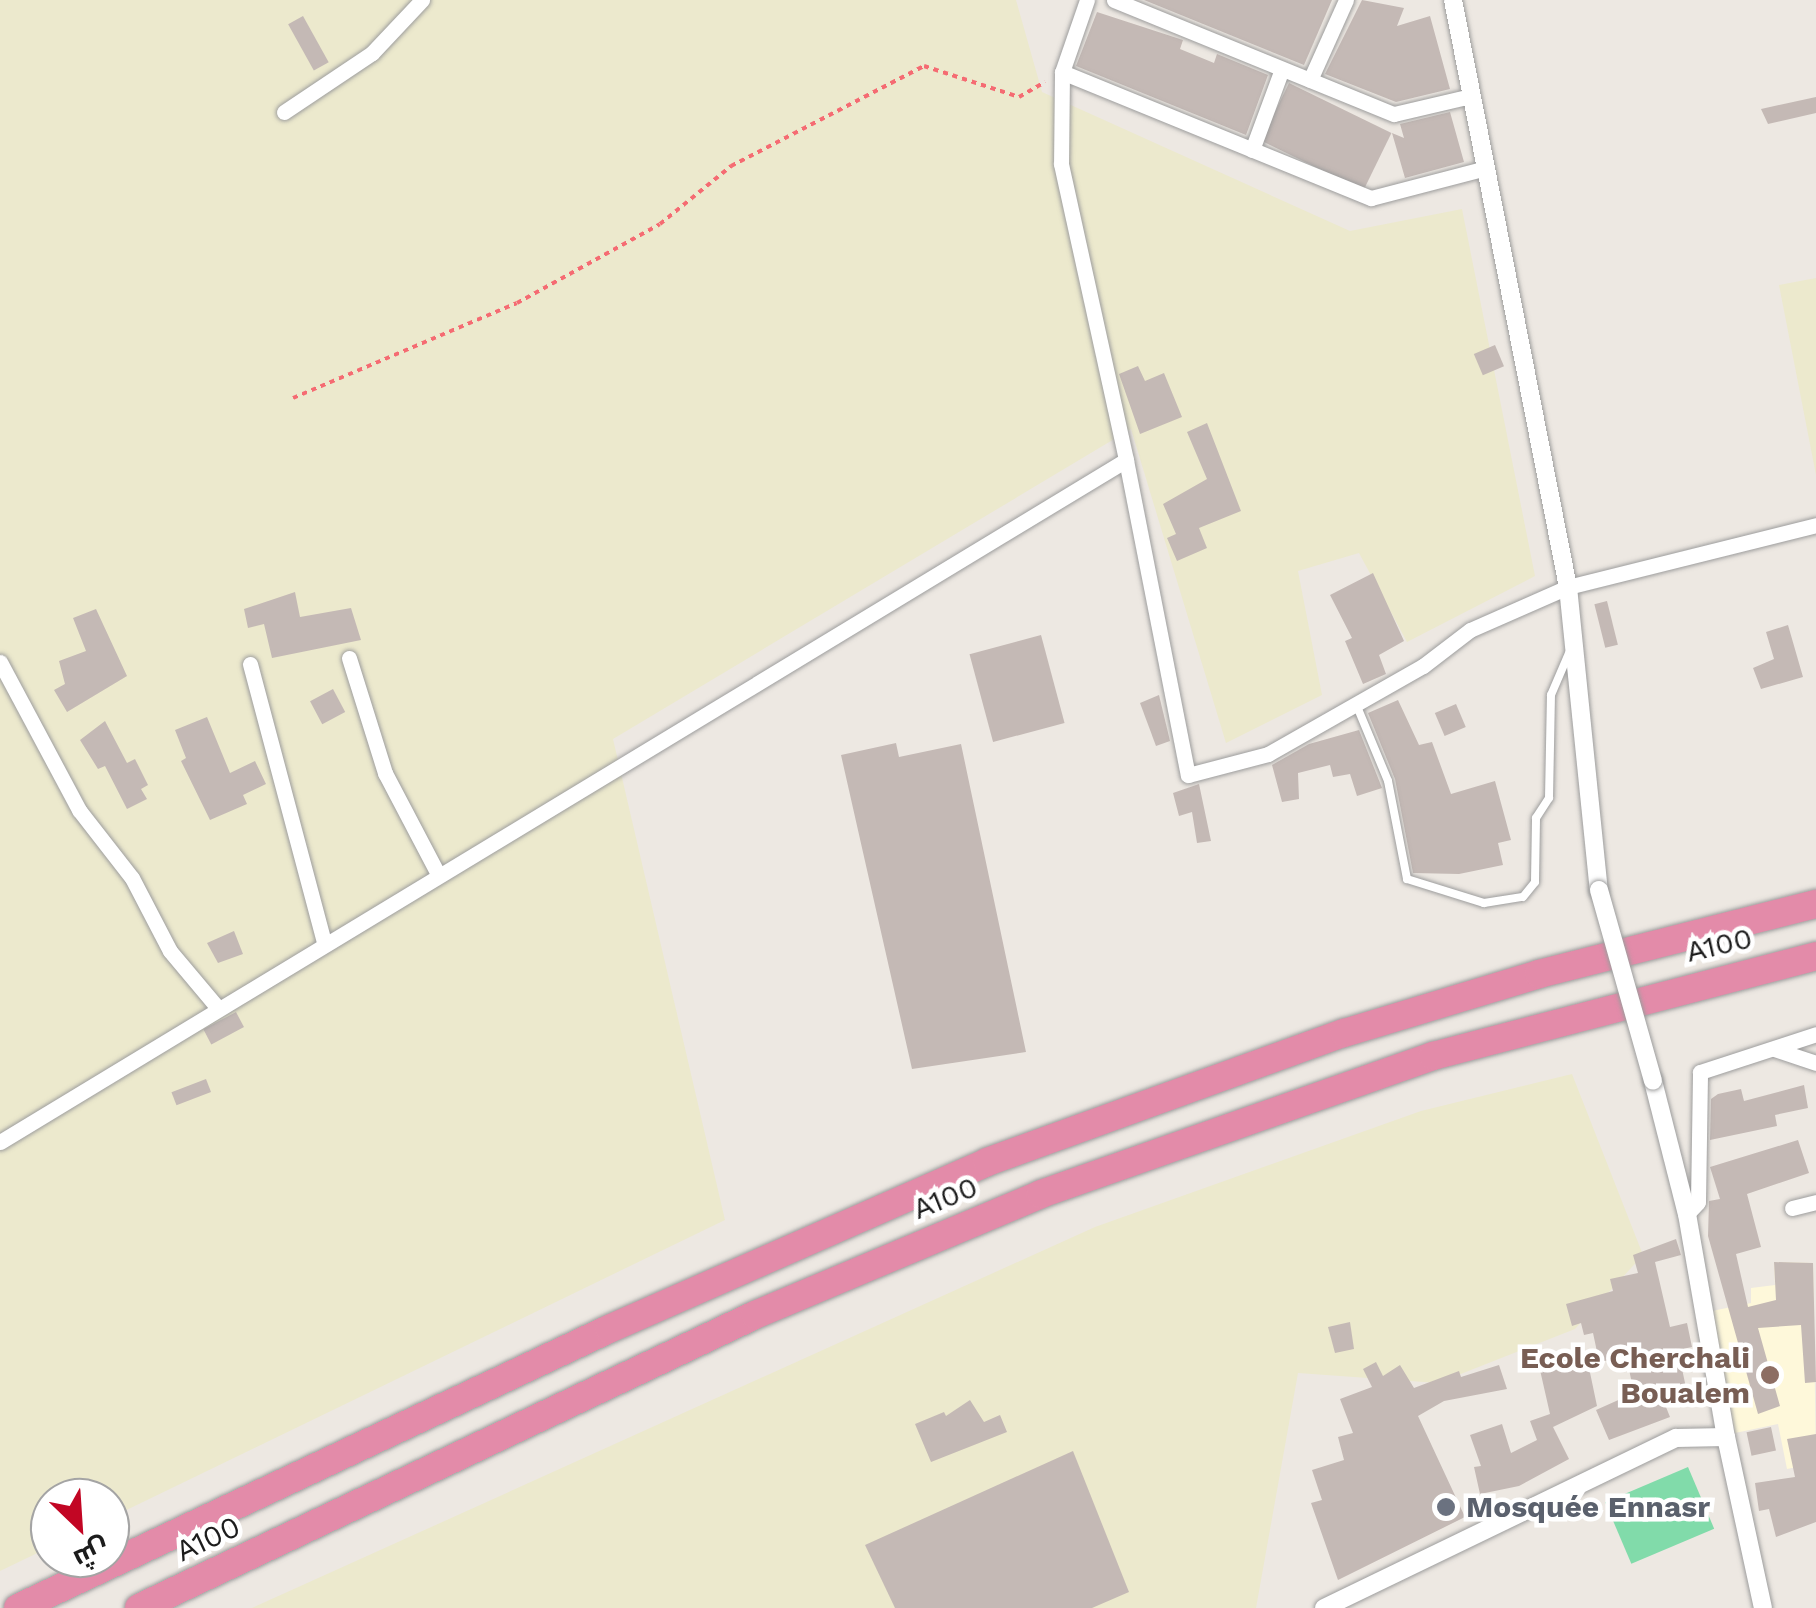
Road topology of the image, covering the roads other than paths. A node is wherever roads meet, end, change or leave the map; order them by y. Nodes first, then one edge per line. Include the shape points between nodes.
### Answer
1 (422, 0) edge
2 (1114, 0) edge
3 (1346, 0) edge
4 (1453, 0) edge
5 (1081, 2) edge
6 (1282, 68) junction
7 (1062, 72) junction
8 (1310, 80) junction
9 (1471, 96) junction
10 (284, 112) dead end
11 (1252, 150) junction
12 (1486, 168) junction
13 (1126, 460) junction
14 (1816, 524) edge
15 (1568, 587) junction
16 (1571, 649) junction
17 (348, 658) dead end
18 (0, 662) edge
19 (250, 664) dead end
20 (1356, 704) junction
21 (438, 874) junction
22 (1816, 904) edge
23 (324, 942) junction
24 (1816, 956) edge
25 (217, 1007) junction
26 (1816, 1034) edge
27 (1774, 1049) junction
28 (1816, 1063) edge
29 (0, 1142) edge
30 (1816, 1202) edge
31 (1792, 1208) dead end
32 (1686, 1214) junction
33 (1726, 1437) junction
34 (18, 1608) edge
35 (139, 1608) edge
36 (1324, 1608) edge
37 (1763, 1608) edge

1 - 10 street via 372,53
2 - 6 street
3 - 8 street
4 - 9 street
5 - 7 street
6 - 8 street
6 - 11 street
7 - 11 street
7 - 13 street via 1061,164
8 - 9 street via 1394,114
9 - 12 street
11 - 12 street via 1371,198
12 - 15 street
13 - 20 street via 1188,775 1268,754
13 - 21 street
14 - 15 street
15 - 16 street
15 - 20 street via 1470,630
16 - 20 lane via 1552,695 1549,798 1536,818 1534,882 1523,897 1484,903 1406,879 1388,782
16 - 32 street, bridge via 1599,890
17 - 21 street via 385,774
18 - 25 street via 79,810 132,878 170,951
19 - 23 street
21 - 23 street
22 - 34 highway, A100 via 1539,974 1344,1033 987,1162 626,1321
23 - 25 street
24 - 35 highway, A100 / A100 via 1433,1056 1040,1194 755,1315
25 - 29 street
26 - 27 street
27 - 28 street
27 - 32 street via 1700,1072 1698,1202
30 - 31 street
32 - 33 street
33 - 36 street via 1676,1438
33 - 37 street

